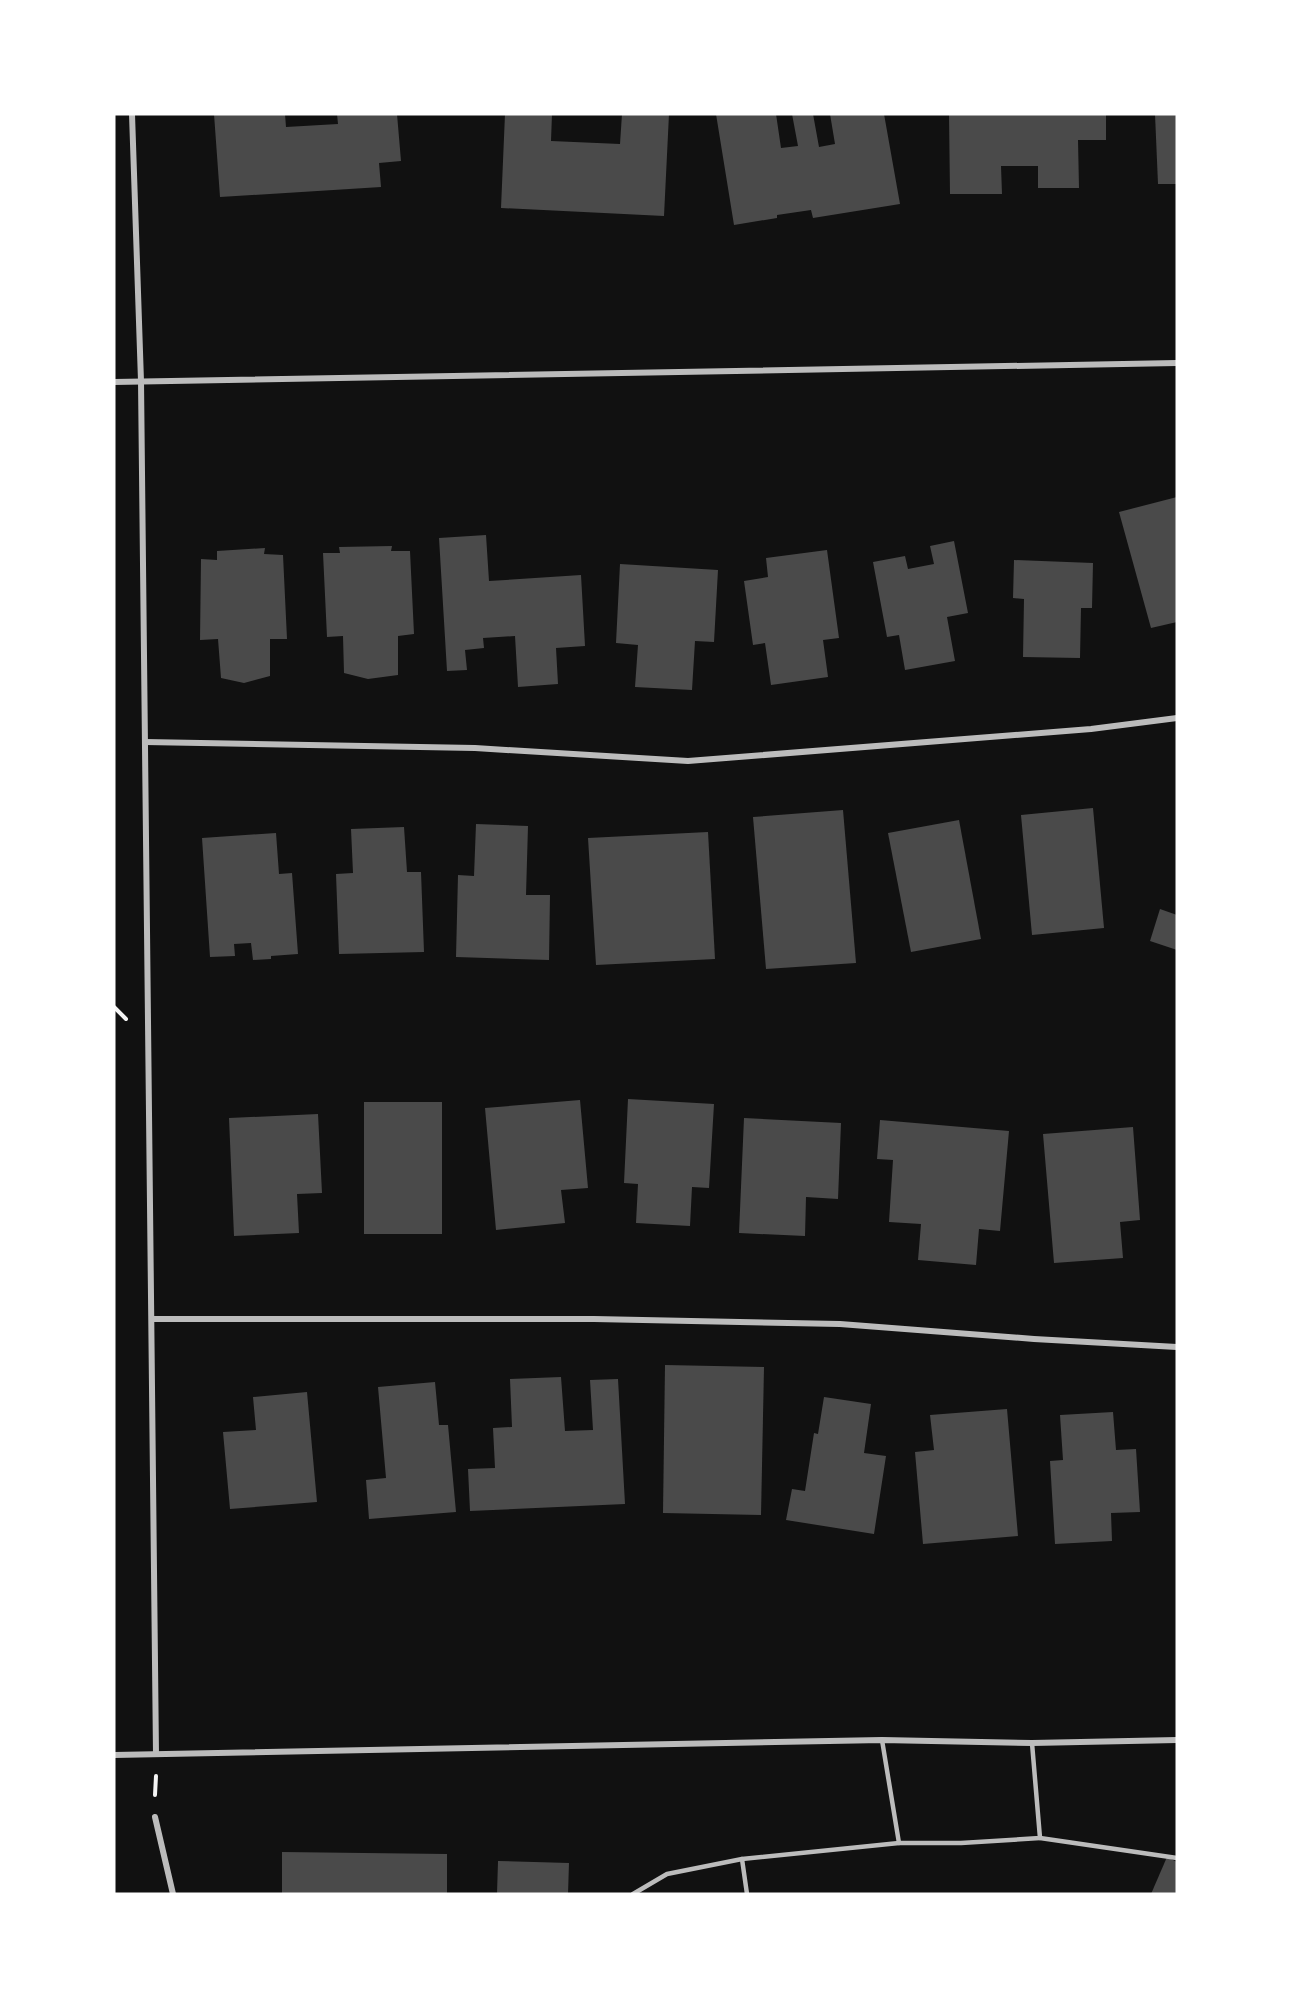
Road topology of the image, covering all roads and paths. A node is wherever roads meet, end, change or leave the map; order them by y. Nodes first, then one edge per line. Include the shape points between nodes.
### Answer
1 (132, 114) edge
2 (1177, 363) edge
3 (141, 381) junction
4 (114, 382) edge
5 (1177, 718) edge
6 (145, 742) junction
7 (152, 1319) junction
8 (1177, 1347) edge
9 (882, 1740) junction
10 (1177, 1740) edge
11 (1032, 1743) junction
12 (156, 1754) junction
13 (114, 1755) edge
14 (155, 1817) joint
15 (1040, 1838) junction
16 (899, 1843) junction
17 (1177, 1858) edge
18 (742, 1859) junction
19 (173, 1894) edge
20 (633, 1894) edge
21 (747, 1894) edge

1 - 3 street
2 - 3 street
3 - 4 street
3 - 6 street
5 - 6 street via 1091,729 688,761 475,748
6 - 7 street
7 - 8 street via 594,1319 840,1324
7 - 12 street
9 - 11 street
9 - 12 street
9 - 16 lane
10 - 11 street
11 - 15 lane
12 - 13 street
12 - 14 path
14 - 19 street
15 - 16 lane
15 - 17 lane
16 - 18 lane
18 - 20 lane via 667,1874
18 - 21 lane

